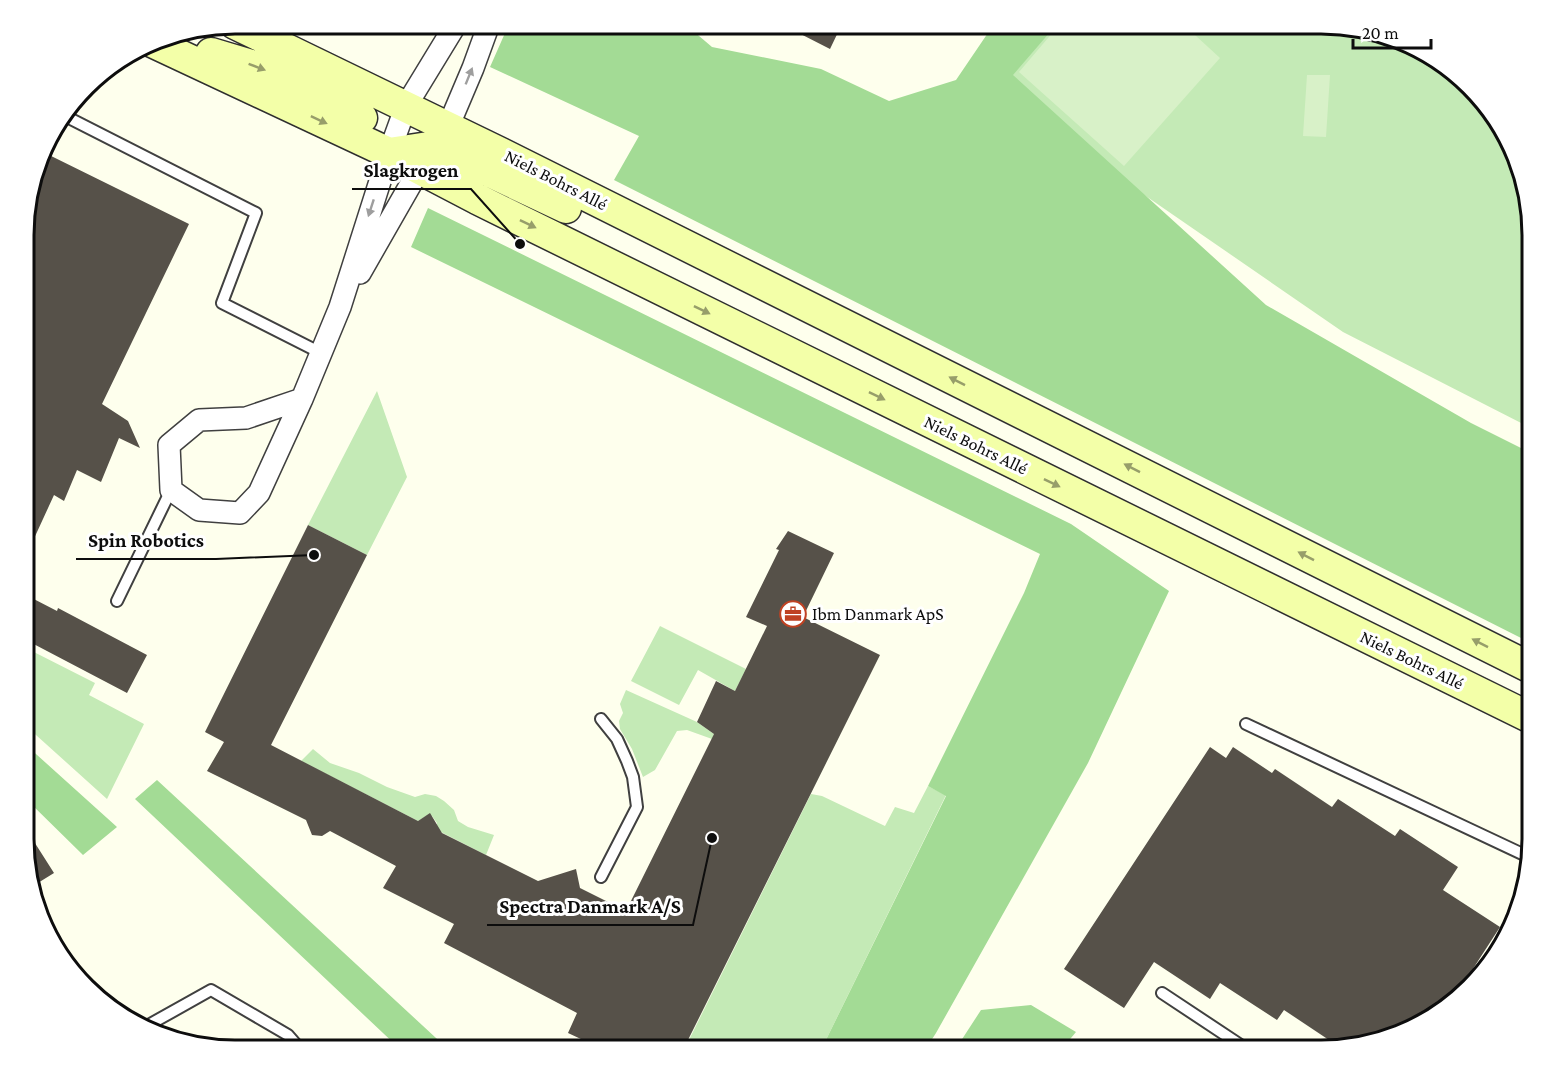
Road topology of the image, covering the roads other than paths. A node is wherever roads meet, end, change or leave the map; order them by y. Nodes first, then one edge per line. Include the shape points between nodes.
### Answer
1 (259, 35) edge
2 (449, 35) edge
3 (485, 35) edge
4 (176, 43) edge
5 (165, 47) edge
6 (406, 106) junction
7 (72, 119) edge
8 (392, 143) junction
9 (434, 147) junction
10 (340, 307) junction
11 (321, 353) junction
12 (302, 399) junction
13 (171, 490) junction
14 (117, 601) dead end
15 (1522, 663) edge
16 (1522, 714) edge
17 (601, 719) dead end
18 (1246, 724) dead end
19 (1522, 854) edge
20 (602, 877) dead end
21 (1162, 993) dead end
22 (154, 1022) edge
23 (292, 1039) edge
24 (1233, 1040) edge

1 - 6 street, Niels Bohrs Allé
2 - 6 street
9 -> 3 street
4 -> 8 street via 258,67
5 -> 8 street, Niels Bohrs Allé
6 - 8 street
6 - 9 street, Niels Bohrs Allé
7 - 11 lane via 256,213 222,303
8 - 9 street
8 - 9 street, Niels Bohrs Allé
8 -> 10 street
9 - 10 street
15 -> 9 street, Niels Bohrs Allé via 718,261
9 -> 16 street, Niels Bohrs Allé via 477,199
10 - 11 street
11 - 12 street
12 - 13 street via 246,418 200,420 168,446
12 - 13 street via 259,493 240,513 199,510
13 - 14 lane
17 - 20 lane via 627,760 637,807
18 - 19 lane
21 - 24 lane
22 - 23 lane via 211,990

